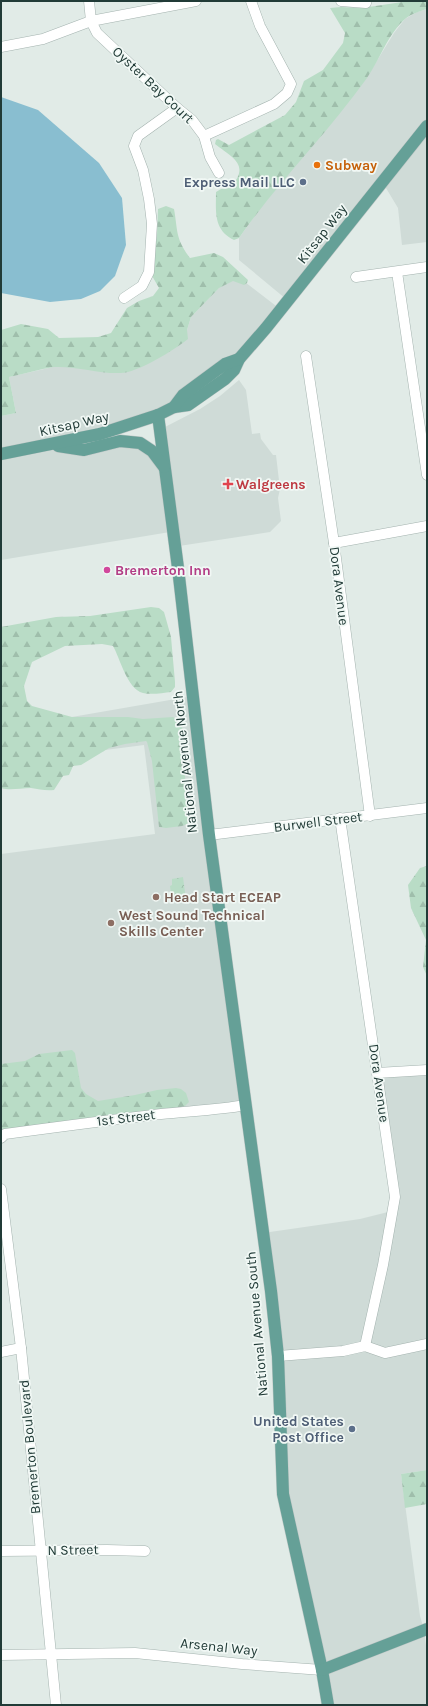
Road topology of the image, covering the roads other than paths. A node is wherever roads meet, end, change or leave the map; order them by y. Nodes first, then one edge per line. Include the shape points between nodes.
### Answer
1 (89, 1) edge
2 (196, 1) edge
3 (250, 1) edge
4 (341, 1) edge
5 (366, 3) dead end
6 (91, 21) junction
7 (1, 47) edge
8 (178, 108) junction
9 (427, 126) edge
10 (204, 136) junction
11 (219, 173) dead end
12 (427, 267) edge
13 (397, 272) junction
14 (356, 277) dead end
15 (124, 298) dead end
16 (306, 356) dead end
17 (158, 415) junction
18 (49, 445) junction
19 (1, 454) edge
20 (165, 469) junction
21 (427, 475) edge
22 (427, 526) edge
23 (334, 543) junction
24 (427, 808) edge
25 (370, 816) junction
26 (340, 818) junction
27 (209, 835) junction
28 (427, 1070) edge
29 (377, 1073) junction
30 (246, 1106) junction
31 (3, 1136) edge
32 (1, 1188) edge
33 (427, 1344) edge
34 (365, 1346) junction
35 (21, 1348) junction
36 (1, 1352) edge
37 (278, 1356) junction
38 (40, 1550) junction
39 (1, 1551) edge
40 (145, 1551) dead end
41 (427, 1629) edge
42 (1, 1655) edge
43 (50, 1655) junction
44 (322, 1670) junction
45 (56, 1705) edge
46 (328, 1705) edge

1 - 6 street
2 - 6 street
3 - 10 street via 260,26 291,84 286,93 274,104
4 - 5 street
6 - 7 street via 43,39
6 - 8 street, Oyster Bay Court via 97,33
8 - 10 street, Oyster Bay Court via 192,120
8 - 15 street via 138,136 134,146 143,170 152,224 149,272 142,286
9 - 17 main road, Kitsap Way via 266,328 238,359 234,370 188,405 174,407
10 - 11 street, Oyster Bay Court via 210,157
12 - 13 street
13 - 14 street
13 - 21 street
16 - 23 street, Dora Avenue
17 - 18 main road, Kitsap Way via 100,434
17 - 20 main road, National Avenue North
18 - 19 main road, Kitsap Way
18 - 20 main road via 84,450 120,441 140,443 152,452
20 - 27 main road, National Avenue North
22 - 23 street
23 - 25 street, Dora Avenue
24 - 25 street, Burwell Street
25 - 26 street, Burwell Street
26 - 27 street, Burwell Street
26 - 29 street, Dora Avenue
27 - 30 main road, National Avenue North
28 - 29 street
29 - 34 street, Dora Avenue via 395,1197
30 - 31 street, 1st Street via 162,1114
30 - 37 main road, National Avenue South
32 - 35 street, Bremerton Boulevard
33 - 34 street via 385,1352
34 - 37 street via 343,1351
35 - 36 street
35 - 38 street, Bremerton Boulevard
37 - 44 main road, National Avenue South via 283,1494
38 - 39 street, N Street
38 - 40 street, N Street
38 - 43 street, Bremerton Boulevard
41 - 44 main road, Arsenal Way
42 - 43 street, Arsenal Way
43 - 44 street, Arsenal Way via 135,1653
43 - 45 street, Bremerton Boulevard
44 - 46 main road, National Avenue South

